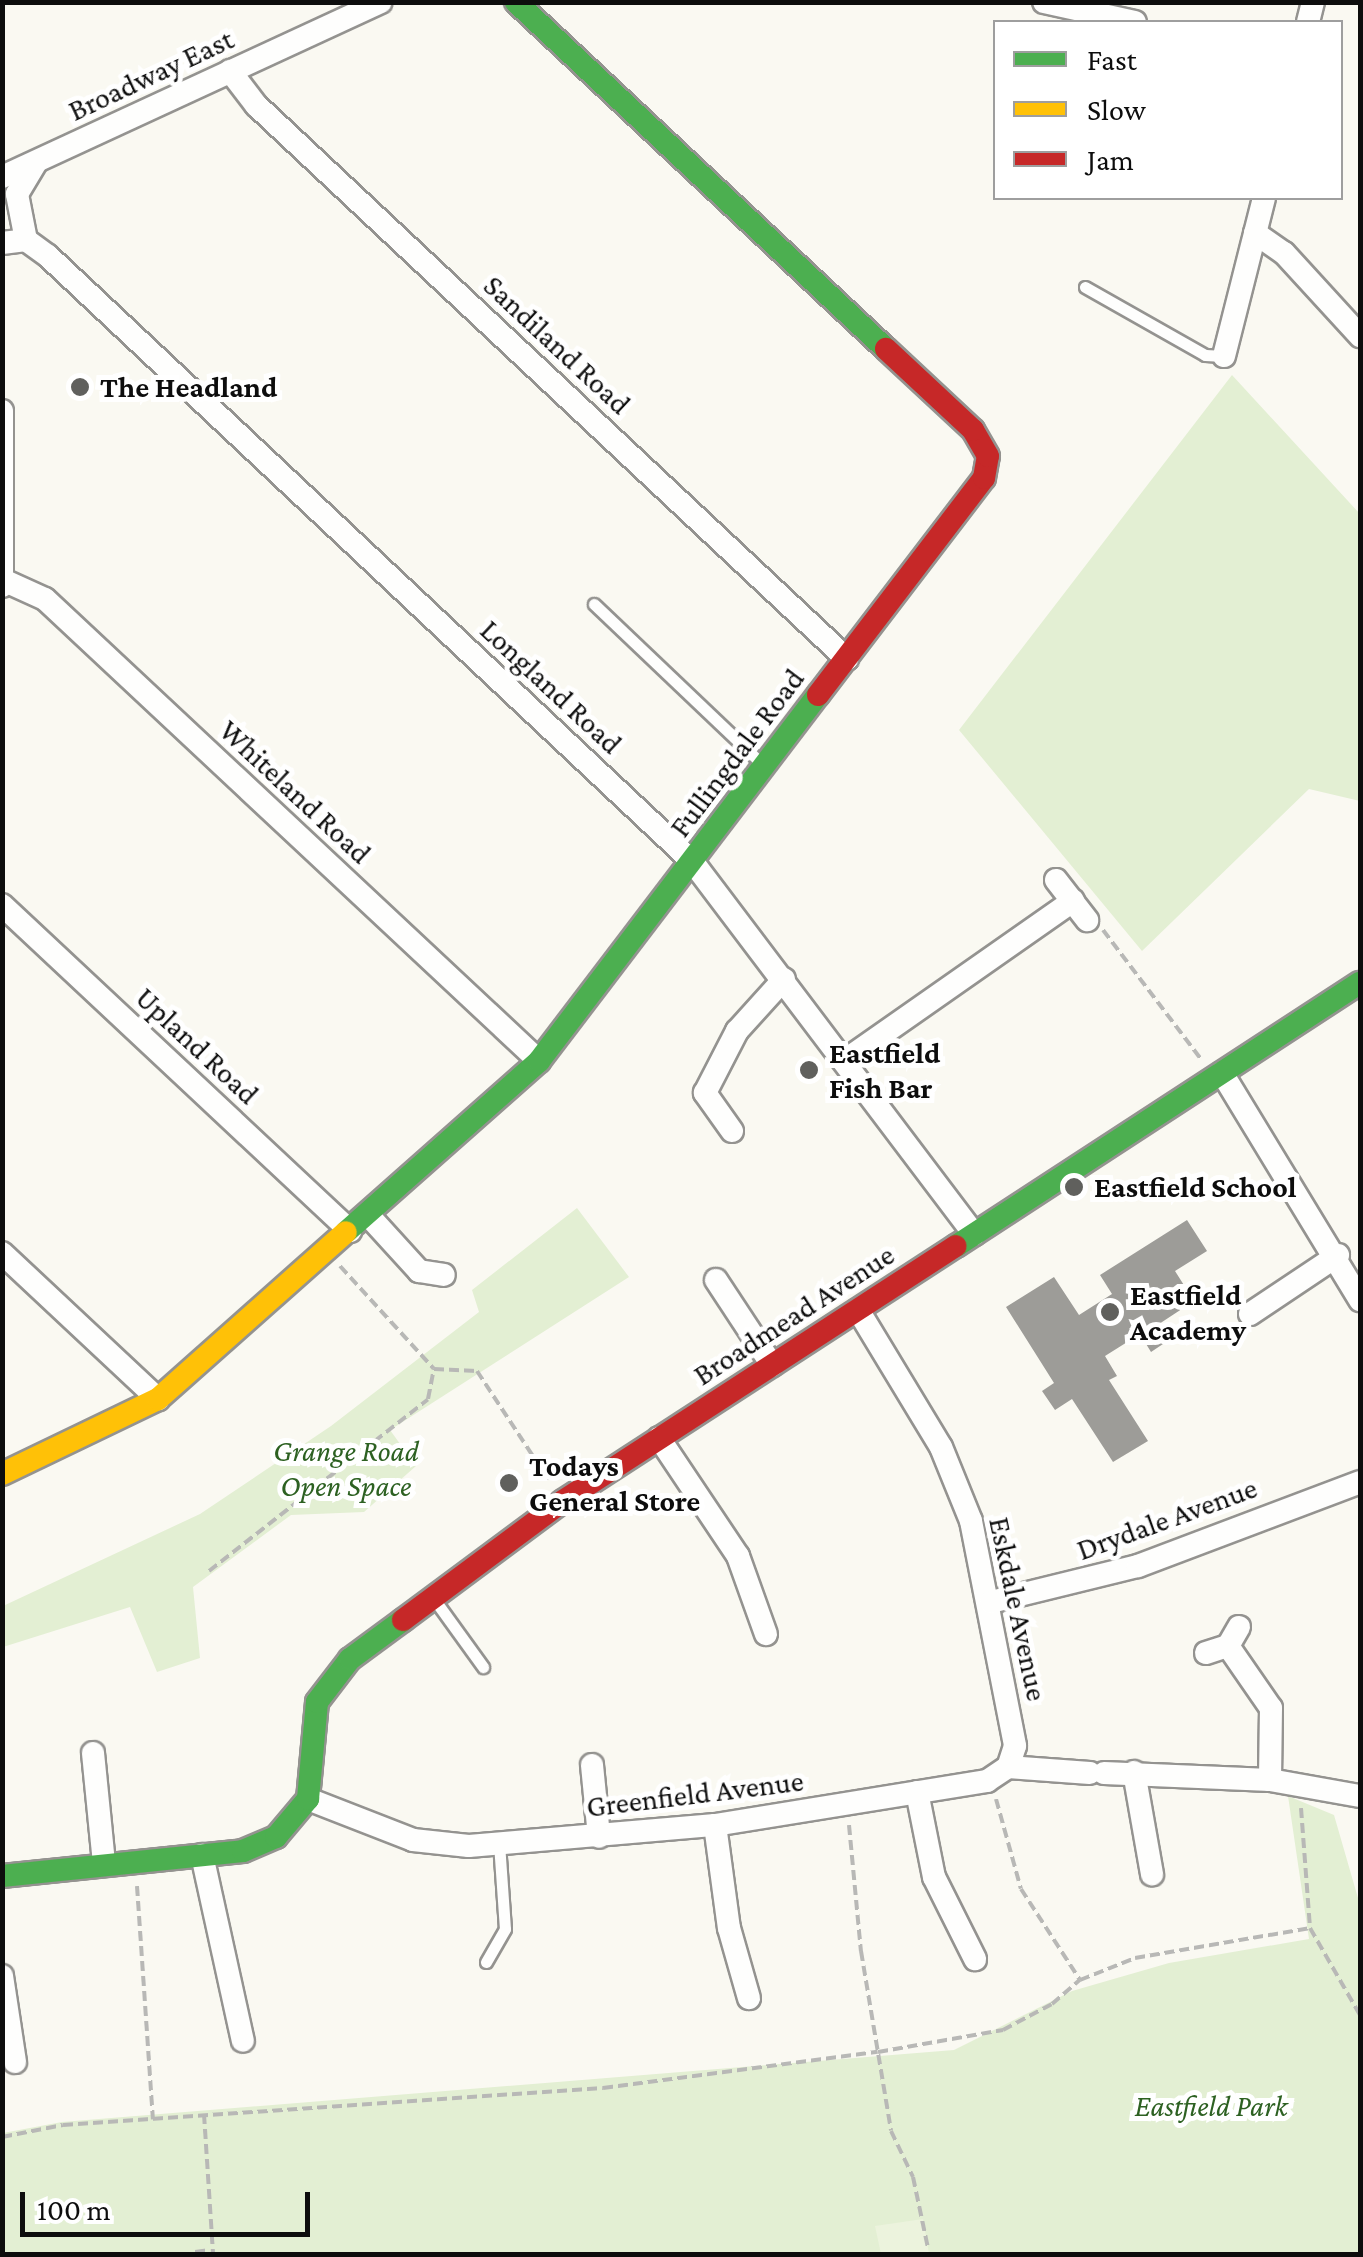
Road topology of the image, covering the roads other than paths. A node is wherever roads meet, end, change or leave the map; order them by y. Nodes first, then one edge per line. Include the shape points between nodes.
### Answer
1 (380, 2) edge
2 (516, 2) edge
3 (1052, 8) edge
4 (1123, 20) edge
5 (230, 71) junction
6 (36, 162) junction
7 (2, 177) edge
8 (1263, 200) edge
9 (1254, 234) junction
10 (14, 242) edge
11 (1085, 287) dead end
12 (1360, 336) edge
13 (1224, 356) joint
14 (2, 411) edge
15 (3, 584) edge
16 (594, 604) dead end
17 (847, 658) junction
18 (765, 767) junction
19 (692, 861) junction
20 (1056, 880) dead end
21 (2, 905) edge
22 (784, 979) junction
23 (1360, 983) edge
24 (847, 1059) junction
25 (538, 1061) junction
26 (1219, 1075) junction
27 (732, 1131) dead end
28 (368, 1215) junction
29 (350, 1231) junction
30 (974, 1234) junction
31 (2, 1253) edge
32 (1338, 1255) junction
33 (444, 1275) dead end
34 (716, 1280) dead end
35 (1360, 1300) edge
36 (858, 1310) junction
37 (1250, 1314) dead end
38 (772, 1365) junction
39 (158, 1400) junction
40 (659, 1438) junction
41 (2, 1474) edge
42 (1360, 1482) edge
43 (431, 1595) junction
44 (991, 1602) junction
45 (766, 1634) dead end
46 (1225, 1642) dead end
47 (483, 1667) dead end
48 (92, 1753) dead end
49 (592, 1765) dead end
50 (1134, 1772) junction
51 (1001, 1773) junction
52 (1270, 1780) junction
53 (916, 1792) junction
54 (1360, 1796) edge
55 (308, 1799) junction
56 (715, 1824) junction
57 (599, 1837) junction
58 (500, 1844) junction
59 (202, 1856) junction
60 (104, 1864) junction
61 (1152, 1874) dead end
62 (2, 1876) edge
63 (975, 1958) dead end
64 (486, 1962) dead end
65 (2, 1976) edge
66 (749, 1998) dead end
67 (243, 2041) dead end
68 (15, 2062) dead end

1 - 5 street, Broadway East
2 - 17 street, Fullingdale Road via 985,446 988,466 978,488
3 - 4 street
5 - 6 street, Broadway East
5 - 17 street, Sandiland Road via 256,105
6 - 7 street, Broadway East
6 - 10 street, Longland Road via 17,194
8 - 9 street
9 - 12 street via 1284,253
9 - 13 street
10 - 19 street, Longland Road
11 - 13 lane via 1205,355
14 - 15 street
15 - 25 street, Whiteland Road via 45,599
16 - 18 lane
17 - 18 street, Fullingdale Road
18 - 19 street, Fullingdale Road
19 - 22 street, Longland Road
19 - 25 street, Fullingdale Road
20 - 24 street via 1080,911
21 - 29 street, Upland Road
22 - 24 street, Longland Road
22 - 27 street via 737,1032 705,1093
23 - 26 street, Broadmead Avenue
24 - 30 street, Longland Road
25 - 28 street, Fullingdale Road
26 - 30 street, Broadmead Avenue
26 - 32 street
28 - 29 street, Fullingdale Road
28 - 33 street via 418,1270
29 - 39 street, Fullingdale Road
30 - 36 street, Broadmead Avenue
31 - 39 street
32 - 35 street
32 - 37 street
34 - 38 street
36 - 38 street, Broadmead Avenue
36 - 44 street, Eskdale Avenue via 942,1447 971,1521
38 - 40 street, Broadmead Avenue
39 - 41 street, Fullingdale Road
40 - 43 street, Broadmead Avenue
40 - 45 street via 738,1556
42 - 44 street, Drydale Avenue via 1138,1566
43 - 47 lane
43 - 55 street, Broadmead Avenue via 328,1682 314,1715
44 - 51 street, Eskdale Avenue via 1015,1746
46 - 52 street via 1270,1708
48 - 60 street
49 - 57 street
50 - 51 street, Greenfield Avenue
50 - 52 street, Greenfield Avenue
50 - 61 street
51 - 53 street, Greenfield Avenue
52 - 54 street, Greenfield Avenue
53 - 56 street, Greenfield Avenue
53 - 63 street via 934,1877
55 - 58 street, Greenfield Avenue via 413,1840
55 - 59 street via 289,1826 260,1846
56 - 57 street, Greenfield Avenue
56 - 66 street via 729,1928
57 - 58 street, Greenfield Avenue
58 - 64 lane via 505,1929
59 - 60 street
59 - 67 street
60 - 62 street
65 - 68 street

